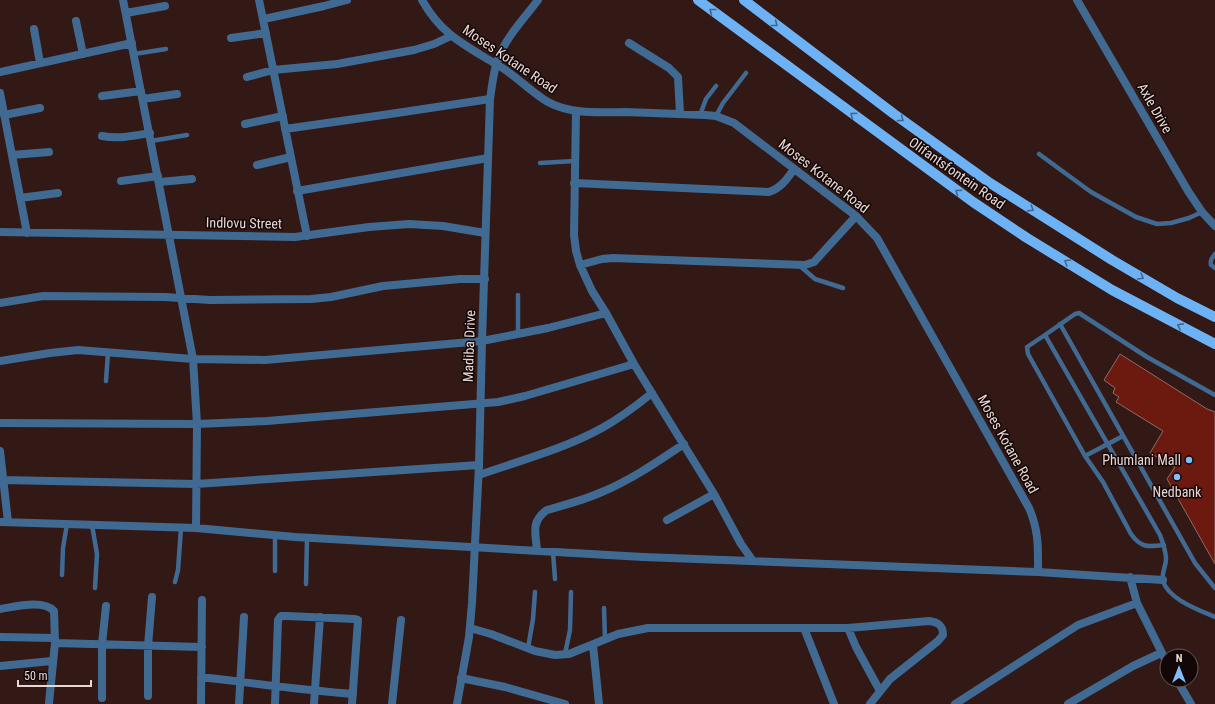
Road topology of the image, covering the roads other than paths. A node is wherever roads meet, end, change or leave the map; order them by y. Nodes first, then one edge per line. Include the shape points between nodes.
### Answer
1 (123, 0) edge
2 (260, 0) edge
3 (347, 0) edge
4 (422, 0) edge
5 (538, 0) edge
6 (698, 0) edge
7 (744, 0) edge
8 (1077, 0) edge
9 (165, 6) dead end
10 (126, 13) junction
11 (264, 19) junction
12 (76, 21) dead end
13 (34, 29) dead end
14 (266, 34) junction
15 (451, 36) junction
16 (231, 38) dead end
17 (132, 43) junction
18 (629, 43) dead end
19 (166, 49) dead end
20 (83, 54) junction
21 (134, 54) junction
22 (40, 63) junction
23 (496, 63) junction
24 (273, 70) junction
25 (0, 72) edge
26 (746, 73) dead end
27 (247, 77) dead end
28 (716, 86) dead end
29 (142, 91) junction
30 (0, 93) edge
31 (177, 94) dead end
32 (102, 96) dead end
33 (143, 99) junction
34 (490, 99) junction
35 (40, 108) dead end
36 (576, 111) junction
37 (680, 114) junction
38 (4, 115) junction
39 (700, 115) junction
40 (283, 116) junction
41 (716, 116) junction
42 (245, 124) dead end
43 (285, 129) junction
44 (187, 135) dead end
45 (102, 136) dead end
46 (151, 137) junction
47 (50, 152) dead end
48 (1039, 154) dead end
49 (12, 155) junction
50 (291, 157) junction
51 (488, 158) junction
52 (575, 161) junction
53 (540, 163) dead end
54 (257, 164) dead end
55 (794, 169) junction
56 (159, 179) junction
57 (192, 179) dead end
58 (121, 181) dead end
59 (574, 183) junction
60 (297, 191) junction
61 (58, 193) dead end
62 (20, 198) junction
63 (1202, 212) junction
64 (856, 216) junction
65 (1215, 226) edge
66 (0, 232) edge
67 (27, 233) junction
68 (485, 233) junction
69 (170, 235) junction
70 (307, 236) junction
71 (1215, 254) edge
72 (580, 265) junction
73 (800, 266) junction
74 (1215, 268) edge
75 (484, 279) junction
76 (844, 288) dead end
77 (518, 295) dead end
78 (181, 298) junction
79 (0, 303) edge
80 (606, 313) junction
81 (1215, 317) edge
82 (1060, 324) junction
83 (518, 334) junction
84 (1045, 335) junction
85 (482, 341) junction
86 (1215, 344) edge
87 (108, 352) junction
88 (194, 359) junction
89 (0, 361) edge
90 (634, 364) junction
91 (106, 382) dead end
92 (652, 393) junction
93 (1215, 395) edge
94 (481, 403) junction
95 (0, 423) edge
96 (197, 424) junction
97 (1123, 436) junction
98 (684, 444) junction
99 (1107, 445) junction
100 (0, 451) edge
101 (1085, 456) junction
102 (479, 464) junction
103 (479, 475) junction
104 (3, 480) junction
105 (196, 484) junction
106 (714, 494) junction
107 (667, 520) dead end
108 (4, 522) edge
109 (67, 524) junction
110 (92, 525) junction
111 (181, 528) junction
112 (196, 528) junction
113 (275, 535) junction
114 (306, 538) junction
115 (1164, 546) junction
116 (474, 548) junction
117 (537, 551) junction
118 (553, 552) junction
119 (753, 561) junction
120 (275, 571) dead end
121 (1038, 572) junction
122 (62, 575) dead end
123 (1130, 578) junction
124 (555, 579) dead end
125 (1163, 580) junction
126 (175, 582) dead end
127 (306, 584) dead end
128 (95, 588) dead end
129 (1215, 588) edge
130 (535, 592) dead end
131 (571, 592) dead end
132 (152, 597) dead end
133 (202, 600) dead end
134 (1137, 602) junction
135 (106, 606) dead end
136 (604, 608) dead end
137 (0, 609) edge
138 (244, 617) dead end
139 (320, 617) junction
140 (1215, 617) edge
141 (401, 620) dead end
142 (470, 628) junction
143 (804, 628) junction
144 (848, 628) junction
145 (0, 637) edge
146 (605, 639) junction
147 (55, 641) junction
148 (102, 644) junction
149 (593, 645) junction
150 (148, 646) junction
151 (202, 647) junction
152 (528, 648) junction
153 (1159, 649) edge
154 (565, 654) junction
155 (1159, 654) edge
156 (52, 662) junction
157 (0, 666) edge
158 (201, 676) junction
159 (461, 678) junction
160 (240, 681) junction
161 (276, 686) junction
162 (1182, 688) edge
163 (315, 691) junction
164 (880, 691) junction
165 (353, 694) junction
166 (148, 696) dead end
167 (102, 698) dead end
168 (49, 704) edge
169 (200, 704) edge
170 (239, 704) edge
171 (275, 704) edge
172 (314, 704) edge
173 (352, 704) edge
174 (392, 704) edge
175 (457, 704) edge
176 (565, 704) edge
177 (599, 704) edge
178 (834, 704) edge
179 (870, 704) edge
180 (955, 704) edge
181 (1068, 704) edge
182 (1191, 704) edge

1 - 10 street
2 - 11 street
3 - 11 street
4 - 15 street, Moses Kotane Road
5 - 23 street, Madiba Drive via 508,40
86 -> 6 main road, Olifantsfontein Road via 1112,290 1027,238 973,202
7 -> 81 main road, Olifantsfontein Road via 990,183 1112,260
8 - 63 street, Axle Drive
9 - 10 street
10 - 17 street
11 - 14 street
12 - 20 street
13 - 22 street
14 - 16 street
14 - 24 street
15 - 23 street, Moses Kotane Road
15 - 24 street via 414,50 337,64
17 - 20 street
17 - 21 street
18 - 37 street via 669,68 678,77
19 - 21 lane
20 - 22 street
21 - 29 street
22 - 25 street
23 - 34 street, Madiba Drive
23 - 36 street, Moses Kotane Road via 549,102
24 - 27 street
24 - 40 street
26 - 41 lane
28 - 39 lane via 706,99
29 - 32 street
29 - 33 street
30 - 38 street
31 - 33 street
33 - 46 street
34 - 43 street
34 - 51 street, Madiba Drive
35 - 38 street
36 - 37 street, Moses Kotane Road
36 - 52 street
37 - 39 street, Moses Kotane Road
38 - 49 street
39 - 41 street, Moses Kotane Road
40 - 42 street
40 - 43 street
41 - 55 street, Moses Kotane Road via 734,123
43 - 50 street
44 - 46 lane
45 - 46 street
46 - 56 street
47 - 49 street
48 - 63 lane via 1092,192 1136,217 1157,224 1171,223
49 - 62 street
50 - 54 street
50 - 60 street
51 - 60 street
51 - 68 street, Madiba Drive
52 - 53 lane
52 - 59 street
55 - 59 street via 783,184 769,192
55 - 64 street, Moses Kotane Road
56 - 57 street
56 - 58 street
56 - 69 street
59 - 72 street via 574,235
60 - 70 street
61 - 62 street
62 - 67 street
63 - 65 street, Axle Drive
64 - 73 street via 814,262
64 - 121 street, Moses Kotane Road via 877,238 1029,508 1038,534
66 - 67 street, Indlovu Street
67 - 69 street, Indlovu Street
68 - 70 street, Indlovu Street via 443,226 409,224
68 - 75 street, Madiba Drive
69 - 70 street, Indlovu Street
69 - 78 street
71 - 74 lane via 1210,262
72 - 73 street via 602,258 613,258
72 - 80 street via 592,292
73 - 76 lane via 815,279
75 - 78 street via 383,286 311,299
75 - 85 street, Madiba Drive
77 - 83 lane
78 - 79 street via 43,296
78 - 88 street
80 - 83 street
80 - 90 street
82 - 84 lane
82 - 93 lane via 1079,313 1147,357
82 - 97 lane
83 - 85 street
84 - 99 lane
84 - 101 lane via 1027,347 1028,354
85 - 88 street via 265,360
85 - 94 street, Madiba Drive
87 - 88 street
87 - 89 street via 78,350
87 - 91 lane
88 - 96 street
90 - 92 street
90 - 94 street via 525,396
92 - 98 street
92 - 103 street via 602,429
94 - 96 street via 306,418
94 - 102 street, Madiba Drive
95 - 96 street
96 - 105 street
97 - 99 lane
97 - 129 lane via 1195,563
98 - 106 street
98 - 117 street via 618,485 547,510 536,520
99 - 101 lane
99 - 115 lane via 1155,525
100 - 104 street
101 - 115 lane via 1103,482 1136,541 1150,547
102 - 103 street, Madiba Drive
102 - 105 street
103 - 116 street, Madiba Drive
104 - 105 street
104 - 108 street
105 - 112 street
106 - 107 street
106 - 119 street
108 - 109 street
109 - 110 street
109 - 122 lane
110 - 111 street
110 - 128 lane via 97,554
111 - 112 street
111 - 126 lane
112 - 113 street
113 - 114 street
113 - 120 lane
114 - 116 street
114 - 127 lane
115 - 125 lane via 1166,560
116 - 117 street
116 - 142 street, Madiba Drive
117 - 118 street
118 - 119 street
118 - 124 lane
119 - 121 street
121 - 123 street
123 - 125 street
123 - 134 street
125 - 140 lane via 1172,594
130 - 152 lane
131 - 154 lane via 570,630
132 - 150 street
133 - 151 street
134 - 153 street
134 - 180 street via 1078,625
135 - 148 street
136 - 146 lane
137 - 147 street via 37,605 51,608 55,615
138 - 160 street
139 - 161 street via 281,616 278,620
139 - 163 street
139 - 165 street via 358,620
141 - 174 street
142 - 152 street
142 - 159 street, Madiba Drive
143 - 144 street
143 - 146 street via 648,628 628,631
143 - 178 street
144 - 164 street
144 - 164 street via 929,621 936,621 941,625 943,635 938,641 890,679
145 - 147 street
146 - 149 street
147 - 148 street
147 - 156 street
148 - 150 street
148 - 167 street
149 - 154 street
149 - 177 street
150 - 151 street
150 - 166 street
151 - 158 street
152 - 154 street via 544,653
155 - 181 street
156 - 157 street
156 - 168 street
158 - 160 street
158 - 169 street
159 - 175 street, Madiba Drive
159 - 176 street
160 - 161 street
160 - 170 street
161 - 163 street
161 - 171 street
162 - 182 street
163 - 165 street
163 - 172 street
164 - 179 street
165 - 173 street

